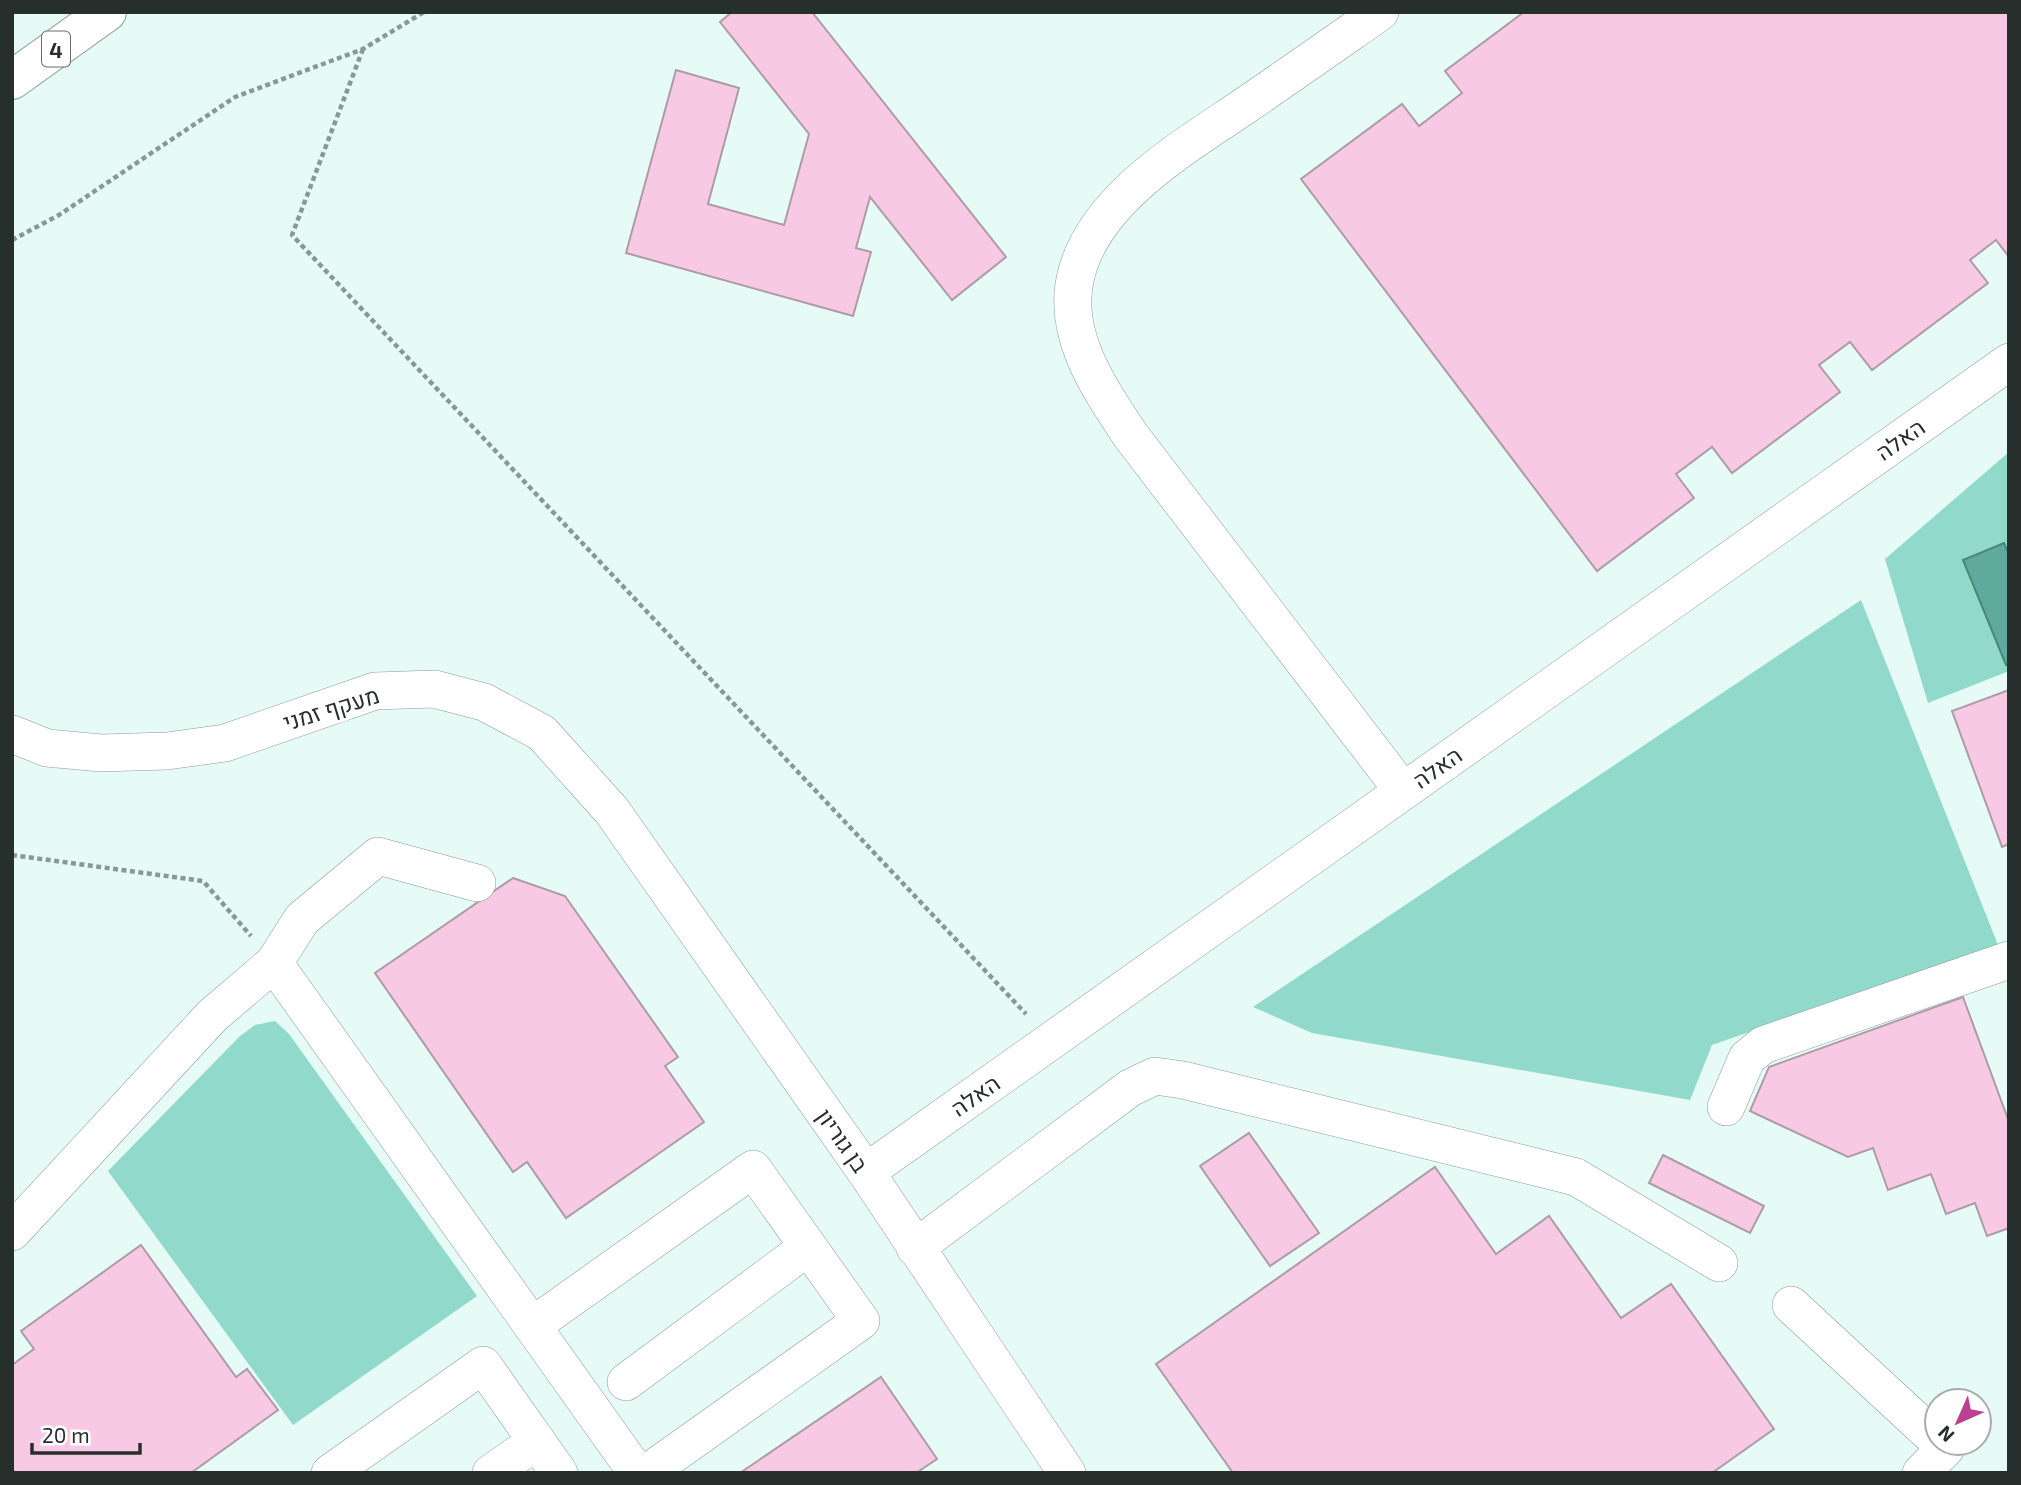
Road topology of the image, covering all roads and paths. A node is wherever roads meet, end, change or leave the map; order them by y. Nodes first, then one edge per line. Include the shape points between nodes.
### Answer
1 (107, 12) edge
2 (424, 12) edge
3 (1380, 12) edge
4 (363, 49) junction
5 (12, 80) edge
6 (12, 240) edge
7 (2009, 362) edge
8 (12, 734) edge
9 (1403, 791) junction
10 (612, 811) joint
11 (12, 855) edge
12 (477, 883) dead end
13 (2009, 961) edge
14 (274, 963) junction
15 (1051, 1041) junction
16 (1726, 1107) dead end
17 (866, 1172) junction
18 (12, 1231) edge
19 (808, 1247) junction
20 (915, 1248) junction
21 (1719, 1263) dead end
22 (1791, 1305) dead end
23 (532, 1326) junction
24 (626, 1382) dead end
25 (1923, 1426) edge
26 (537, 1441) junction
27 (1937, 1457) edge
28 (330, 1473) edge
29 (491, 1473) edge
30 (559, 1473) edge
31 (637, 1473) edge
32 (647, 1473) edge
33 (1067, 1473) edge
34 (1921, 1473) edge

1 - 5 highway, 4
2 - 4 path
3 - 9 street via 1156,167 1119,202 1092,239 1075,276 1074,318 1081,351 1131,436
4 - 6 path via 236,97 59,215
4 - 15 path via 292,235
7 - 9 street, האלה
8 - 10 street, מעקף זמני via 47,748 167,751 225,743 375,691 435,689 484,702 542,733
9 - 15 street, האלה
10 - 17 street, בן גוריון
11 - 14 path via 204,881
12 - 14 street via 378,856 302,919
13 - 16 street via 1763,1045 1746,1058
14 - 18 street via 212,1016
14 - 23 street
15 - 17 street, האלה
17 - 20 street, בן גוריון
19 - 23 street via 753,1169
19 - 24 street
19 - 32 street via 861,1321
20 - 21 street via 1130,1087 1155,1076 1576,1177
20 - 33 street, בן גוריון
22 - 25 street
23 - 31 street
26 - 28 street via 482,1364
26 - 29 street
26 - 30 street
27 - 34 street

